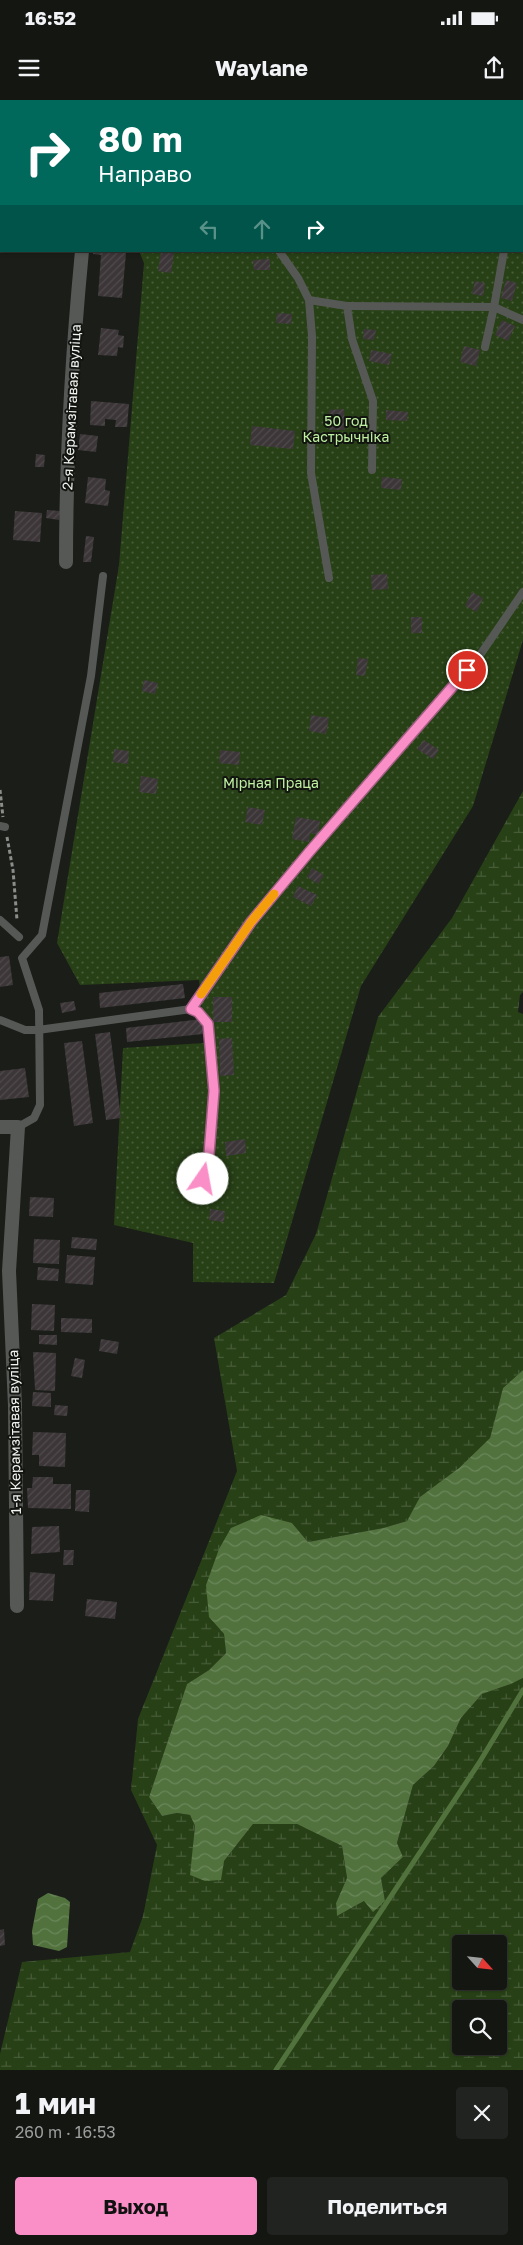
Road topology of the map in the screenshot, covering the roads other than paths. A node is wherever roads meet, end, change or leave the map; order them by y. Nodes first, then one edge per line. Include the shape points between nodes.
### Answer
1 (82, 252) edge
2 (280, 252) edge
3 (504, 252) edge
4 (309, 300) junction
5 (347, 306) junction
6 (494, 308) junction
7 (523, 320) edge
8 (485, 347) dead end
9 (372, 470) dead end
10 (66, 562) dead end
11 (103, 576) dead end
12 (329, 578) dead end
13 (523, 592) edge
14 (0, 920) edge
15 (19, 937) road end
16 (191, 1009) junction
17 (0, 1020) edge
18 (38, 1030) junction
19 (18, 1127) junction
20 (0, 1128) edge
21 (203, 1179) dead end
22 (17, 1606) dead end

1 - 10 street, 2-я Керамзітавая вуліца via 66,463
2 - 4 lane
3 - 6 lane
4 - 5 lane
4 - 12 lane via 312,336 311,473
5 - 6 lane
5 - 9 lane via 352,339 373,401
6 - 7 lane
6 - 8 lane
11 - 18 lane via 92,676 42,935 22,958 39,1010
13 - 16 lane via 480,655 251,922
14 - 15 lane
16 - 18 lane
16 - 21 lane via 208,1024 214,1091 209,1154
17 - 18 lane via 25,1030
18 - 19 lane via 40,1105 34,1118
19 - 20 street
19 - 22 street, 1-я Керамзітавая вуліца via 9,1271 15,1406

